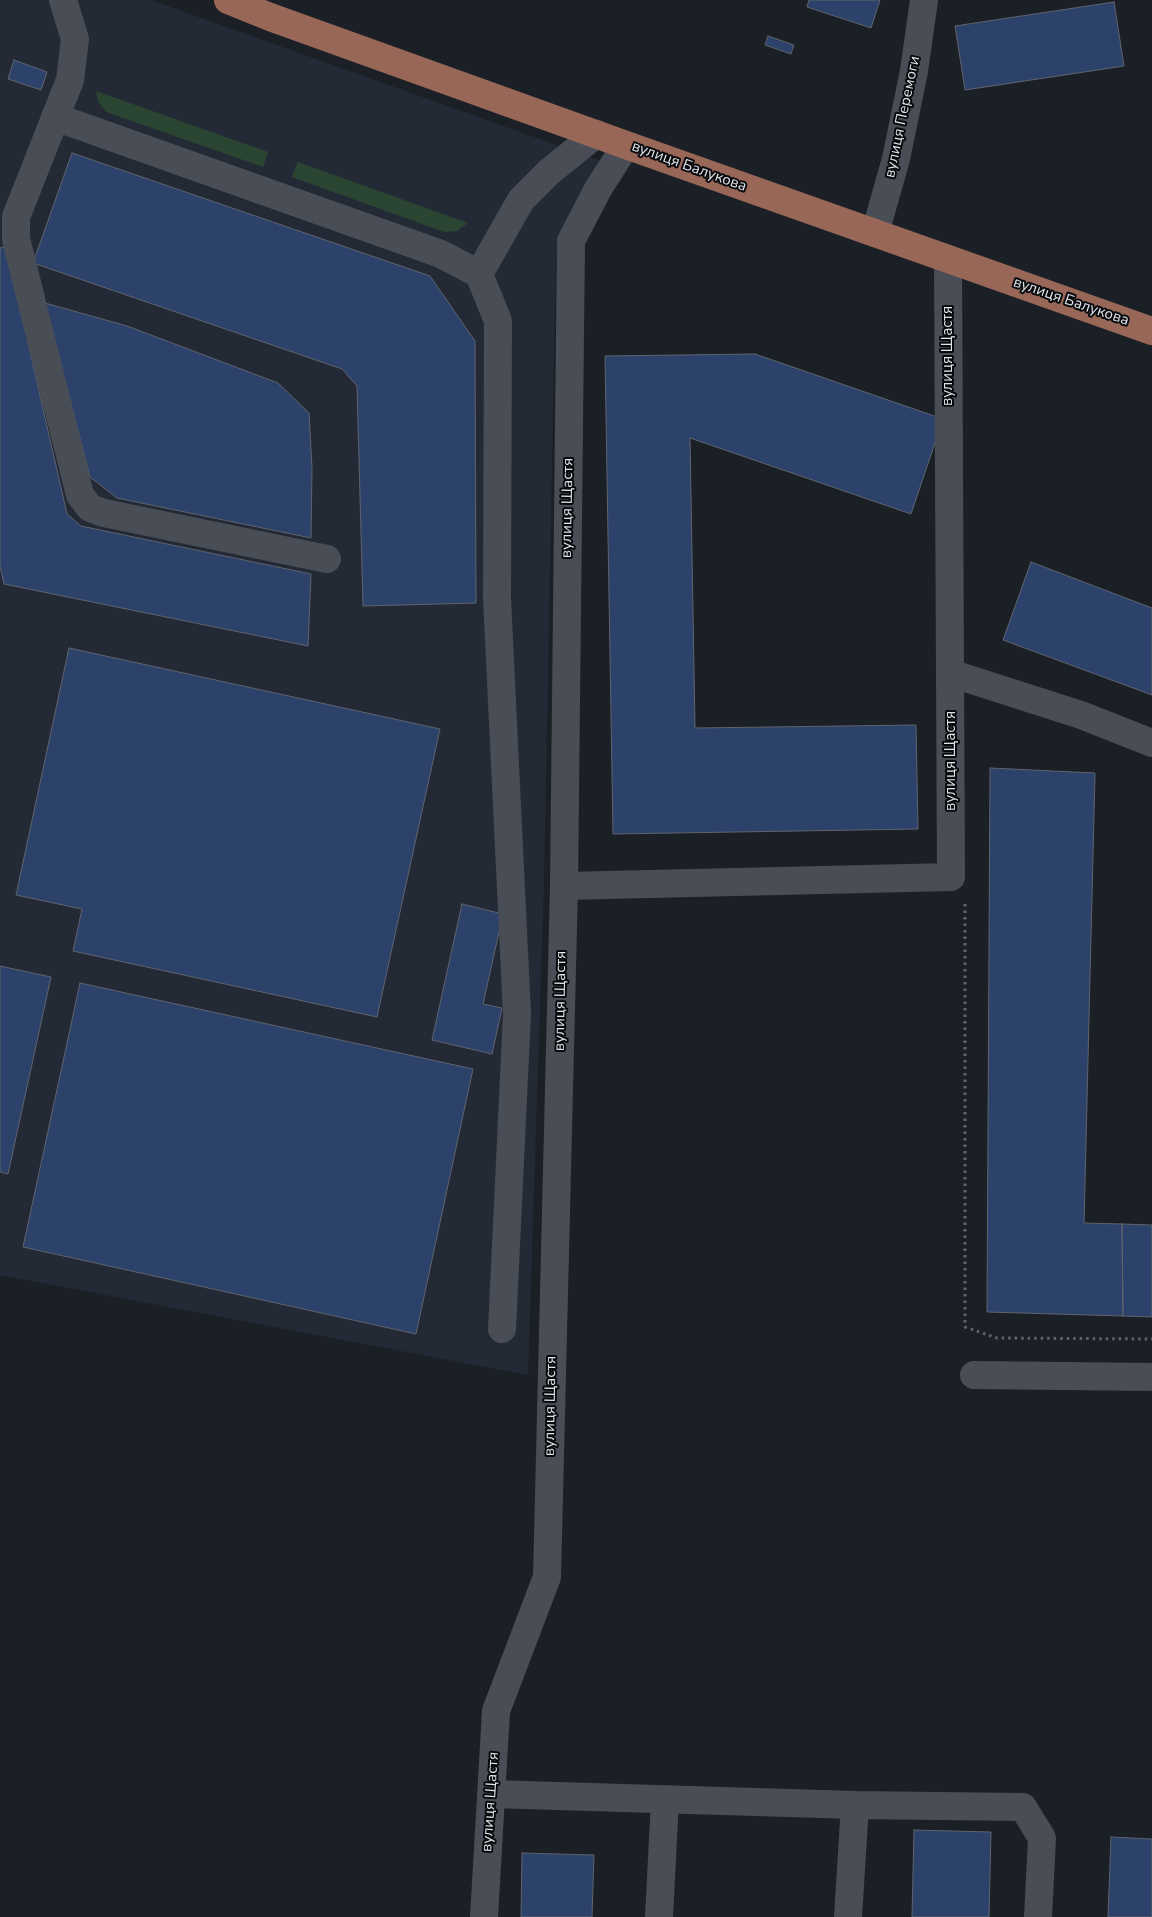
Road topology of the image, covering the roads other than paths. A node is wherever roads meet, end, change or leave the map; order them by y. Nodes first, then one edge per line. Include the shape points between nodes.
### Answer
1 (63, 0) edge
2 (228, 0) edge
3 (924, 0) edge
4 (55, 118) junction
5 (596, 134) junction
6 (626, 145) junction
7 (875, 233) junction
8 (948, 259) junction
9 (479, 274) junction
10 (1152, 331) edge
11 (327, 559) dead end
12 (950, 673) junction
13 (1152, 743) edge
14 (564, 886) junction
15 (502, 1329) dead end
16 (974, 1375) dead end
17 (1152, 1377) edge
18 (491, 1794) junction
19 (666, 1800) junction
20 (855, 1805) junction
21 (484, 1917) edge
22 (658, 1917) edge
23 (848, 1917) edge
24 (1038, 1917) edge

1 - 4 street via 74,39 70,80
2 - 5 main road, вулиця Балукова
3 - 7 street, вулиця Перемоги via 896,159
4 - 9 street via 441,254
4 - 11 street via 16,217 16,240 80,495 90,508 104,514
5 - 6 main road, вулиця Балукова
5 - 9 street via 548,172 521,200
6 - 7 main road, вулиця Балукова
6 - 14 street, вулиця Щастя via 571,241
7 - 8 main road, вулиця Балукова
8 - 10 main road, вулиця Балукова
8 - 12 street, вулиця Щастя
9 - 15 street via 498,321 497,598 517,1014
12 - 13 street via 1081,715
12 - 14 street, вулиця Щастя via 951,877
14 - 18 street, вулиця Щастя via 547,1577 496,1711
16 - 17 street
18 - 19 street
18 - 21 street, вулиця Щастя
19 - 20 street
19 - 22 street
20 - 23 street
20 - 24 street via 1023,1806 1042,1838

